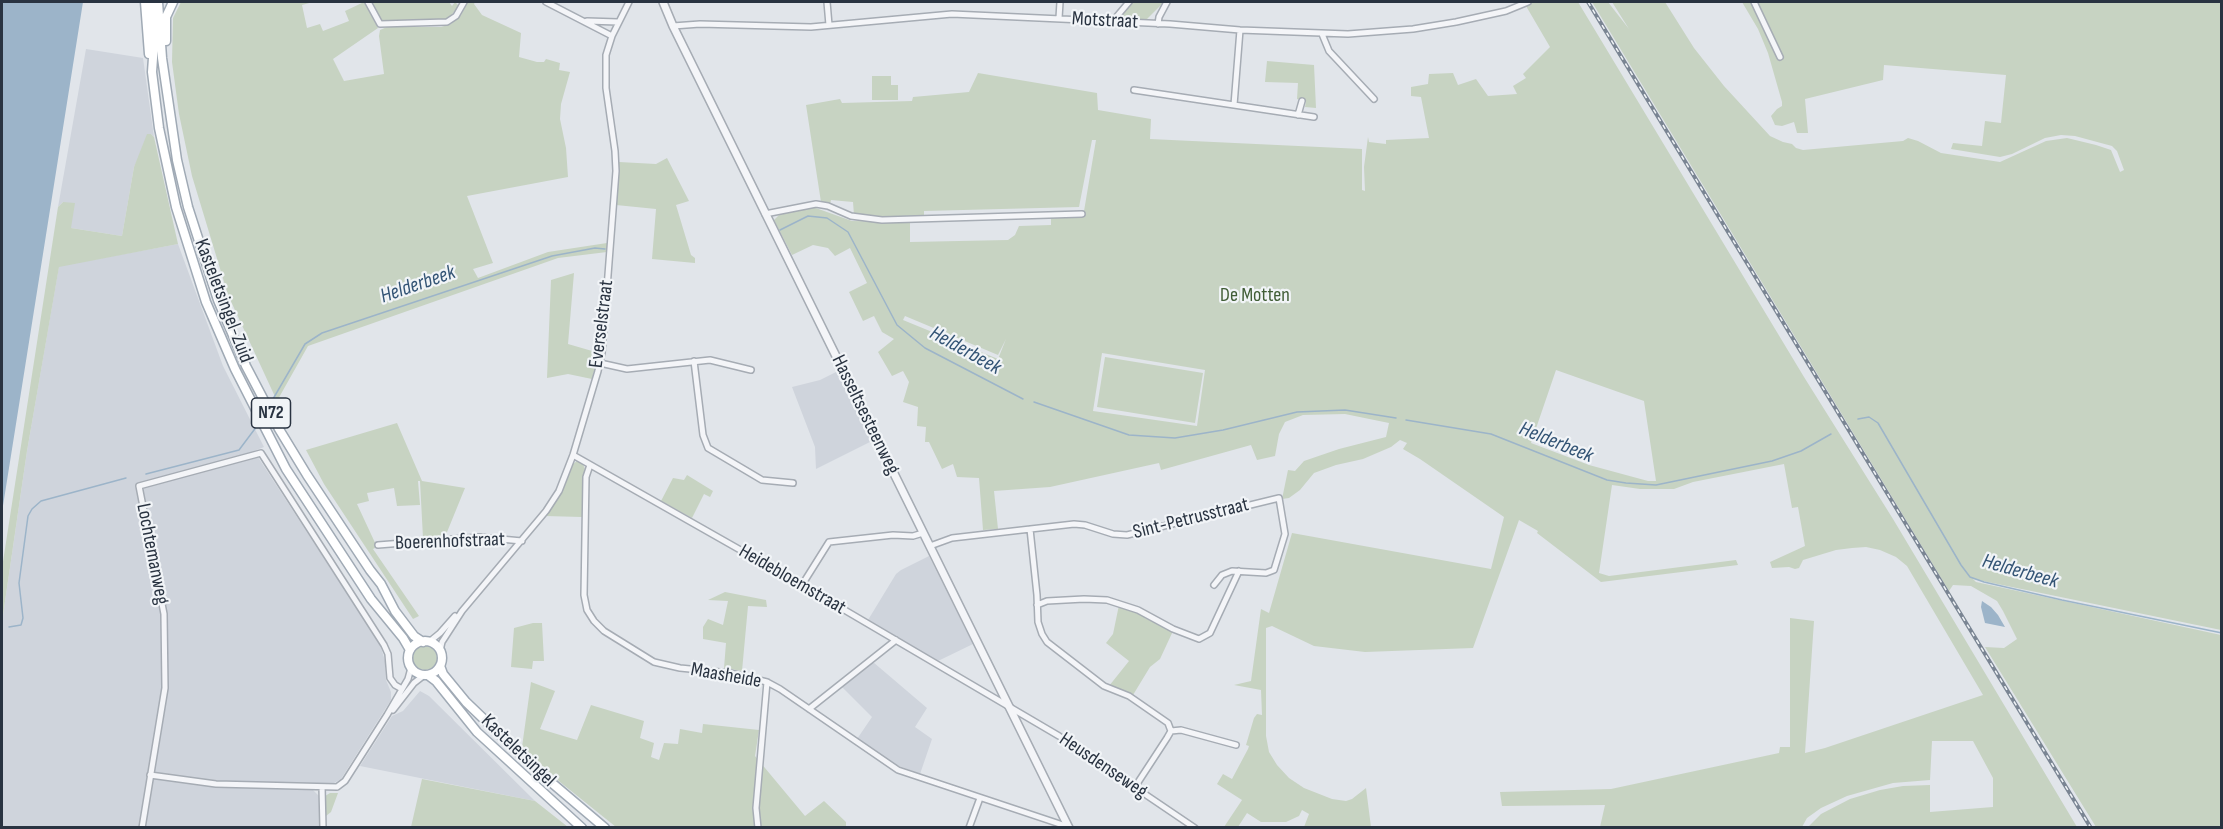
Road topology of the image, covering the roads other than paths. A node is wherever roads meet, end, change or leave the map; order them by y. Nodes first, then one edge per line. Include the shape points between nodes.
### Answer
1 (146, 2) edge
2 (152, 2) edge
3 (158, 2) edge
4 (173, 2) edge
5 (369, 2) edge
6 (464, 2) edge
7 (546, 2) edge
8 (629, 2) edge
9 (663, 2) edge
10 (827, 2) edge
11 (1060, 2) edge
12 (1129, 2) edge
13 (1167, 2) edge
14 (1528, 2) edge
15 (1754, 2) edge
16 (1059, 18) junction
17 (585, 21) junction
18 (618, 22) junction
19 (1112, 22) junction
20 (1158, 24) junction
21 (829, 25) junction
22 (673, 26) junction
23 (1240, 30) junction
24 (1322, 34) junction
25 (612, 36) junction
26 (1780, 57) dead end
27 (164, 65) junction
28 (152, 72) junction
29 (1134, 90) dead end
30 (1374, 99) dead end
31 (1302, 101) dead end
32 (1234, 105) junction
33 (1298, 115) junction
34 (1314, 117) dead end
35 (765, 214) junction
36 (1082, 214) dead end
37 (694, 362) junction
38 (600, 363) junction
39 (751, 370) dead end
40 (573, 455) junction
41 (590, 465) junction
42 (793, 483) dead end
43 (1030, 529) junction
44 (923, 534) junction
45 (522, 541) junction
46 (378, 545) dead end
47 (930, 546) junction
48 (1239, 571) junction
49 (802, 585) junction
50 (1214, 585) dead end
51 (1037, 605) junction
52 (462, 611) junction
53 (896, 640) junction
54 (426, 642) junction
55 (410, 650) junction
56 (440, 651) junction
57 (440, 666) junction
58 (411, 668) junction
59 (425, 675) junction
60 (766, 682) junction
61 (402, 689) junction
62 (1010, 708) junction
63 (809, 709) junction
64 (387, 716) junction
65 (1171, 730) junction
66 (1236, 745) dead end
67 (150, 775) junction
68 (322, 787) junction
69 (1135, 787) junction
70 (980, 798) junction
71 (1069, 827) edge
72 (142, 828) edge
73 (323, 828) edge
74 (582, 828) edge
75 (605, 828) edge
76 (758, 828) edge
77 (969, 828) edge
78 (1195, 828) edge

1 - 28 main road, Kasteletsingel-Zuid
2 - 28 main road, Kasteletsingel-Zuid / N72
3 - 27 main road, Kasteletsingel-Zuid / N72
4 - 27 main road via 165,25
5 - 6 street via 380,24 387,24 447,22
7 - 17 street
8 - 18 street, Everselstraat
9 - 22 street, Hasseltsesteenweg
10 - 21 street
11 - 16 street
12 - 19 street
13 - 20 street
14 - 24 street, Motstraat via 1506,11 1424,27
15 - 26 street
16 - 19 street, Motstraat
16 - 21 street, Motstraat via 952,14
17 - 18 street
17 - 25 street
18 - 25 street, Everselstraat
19 - 20 street, Motstraat
20 - 23 street, Motstraat
21 - 22 street, Motstraat
22 - 35 street, Hasseltsesteenweg
23 - 24 street, Motstraat
23 - 32 street
24 - 30 street via 1329,51
25 - 38 street, Everselstraat via 606,55 606,88 616,171
27 - 54 main road, Kasteletsingel-Zuid / N72 via 169,113 188,207 218,300 246,366 279,429 395,611 414,636
28 - 55 main road, Kasteletsingel-Zuid / N72 via 165,160 210,312 282,461 371,599
29 - 32 street
31 - 33 street
32 - 33 street
33 - 34 street
35 - 36 street via 816,204 851,216 882,220
35 - 44 street, Hasseltsesteenweg
37 - 38 street via 627,369
37 - 39 street via 710,360
37 - 42 street via 708,448 762,480
38 - 40 street, Everselstraat
40 - 41 street, Heidebloemstraat
40 - 45 street, Everselstraat via 559,491
41 - 49 street, Heidebloemstraat
41 - 60 street, Maasheide via 586,477 584,595 594,621 654,662
43 - 47 street, Sint-Petrusstraat via 952,538
43 - 48 street, Sint-Petrusstraat via 1080,524 1127,535 1279,498 1285,534 1276,567 1270,572
43 - 51 street
44 - 47 street, Hasseltsesteenweg
44 - 49 street via 829,542
45 - 46 street, Boerenhofstraat via 479,537
45 - 52 street, Everselstraat
47 - 62 street, Hasseltsesteenweg
48 - 50 street via 1226,573
48 - 51 street via 1210,633 1199,639 1107,600 1084,598
49 - 53 street, Heidebloemstraat
51 - 65 street via 1039,628 1047,642 1104,686 1129,696 1165,719
52 - 54 street, Everselstraat
52 - 56 street, Everselstraat
53 - 62 street, Heidebloemstraat
53 - 63 street
54 - 55 main road via 417,643
54 - 56 main road, N72
55 - 58 main road, N72
56 - 57 main road
57 - 59 main road
57 - 75 main road, Kasteletsingel via 466,702
58 - 59 main road
58 - 61 street
59 - 64 street
59 - 74 main road, Kasteletsingel via 436,681 477,732
60 - 63 street, Maasheide
60 - 76 street via 756,808
61 - 64 street
61 - 67 street, Lochtemanweg via 390,678 384,645 261,453 139,486 164,614 165,688
62 - 69 street, Heusdenseweg
62 - 71 street, Hasseltsesteenweg
63 - 70 street, Maasheide via 898,770
64 - 68 street via 345,781 337,787
65 - 66 street
65 - 69 street
67 - 68 street via 216,784
67 - 72 street, Lochtemanweg
68 - 73 street
69 - 78 street, Heusdenseweg
70 - 71 street, Maasheide
70 - 77 street

